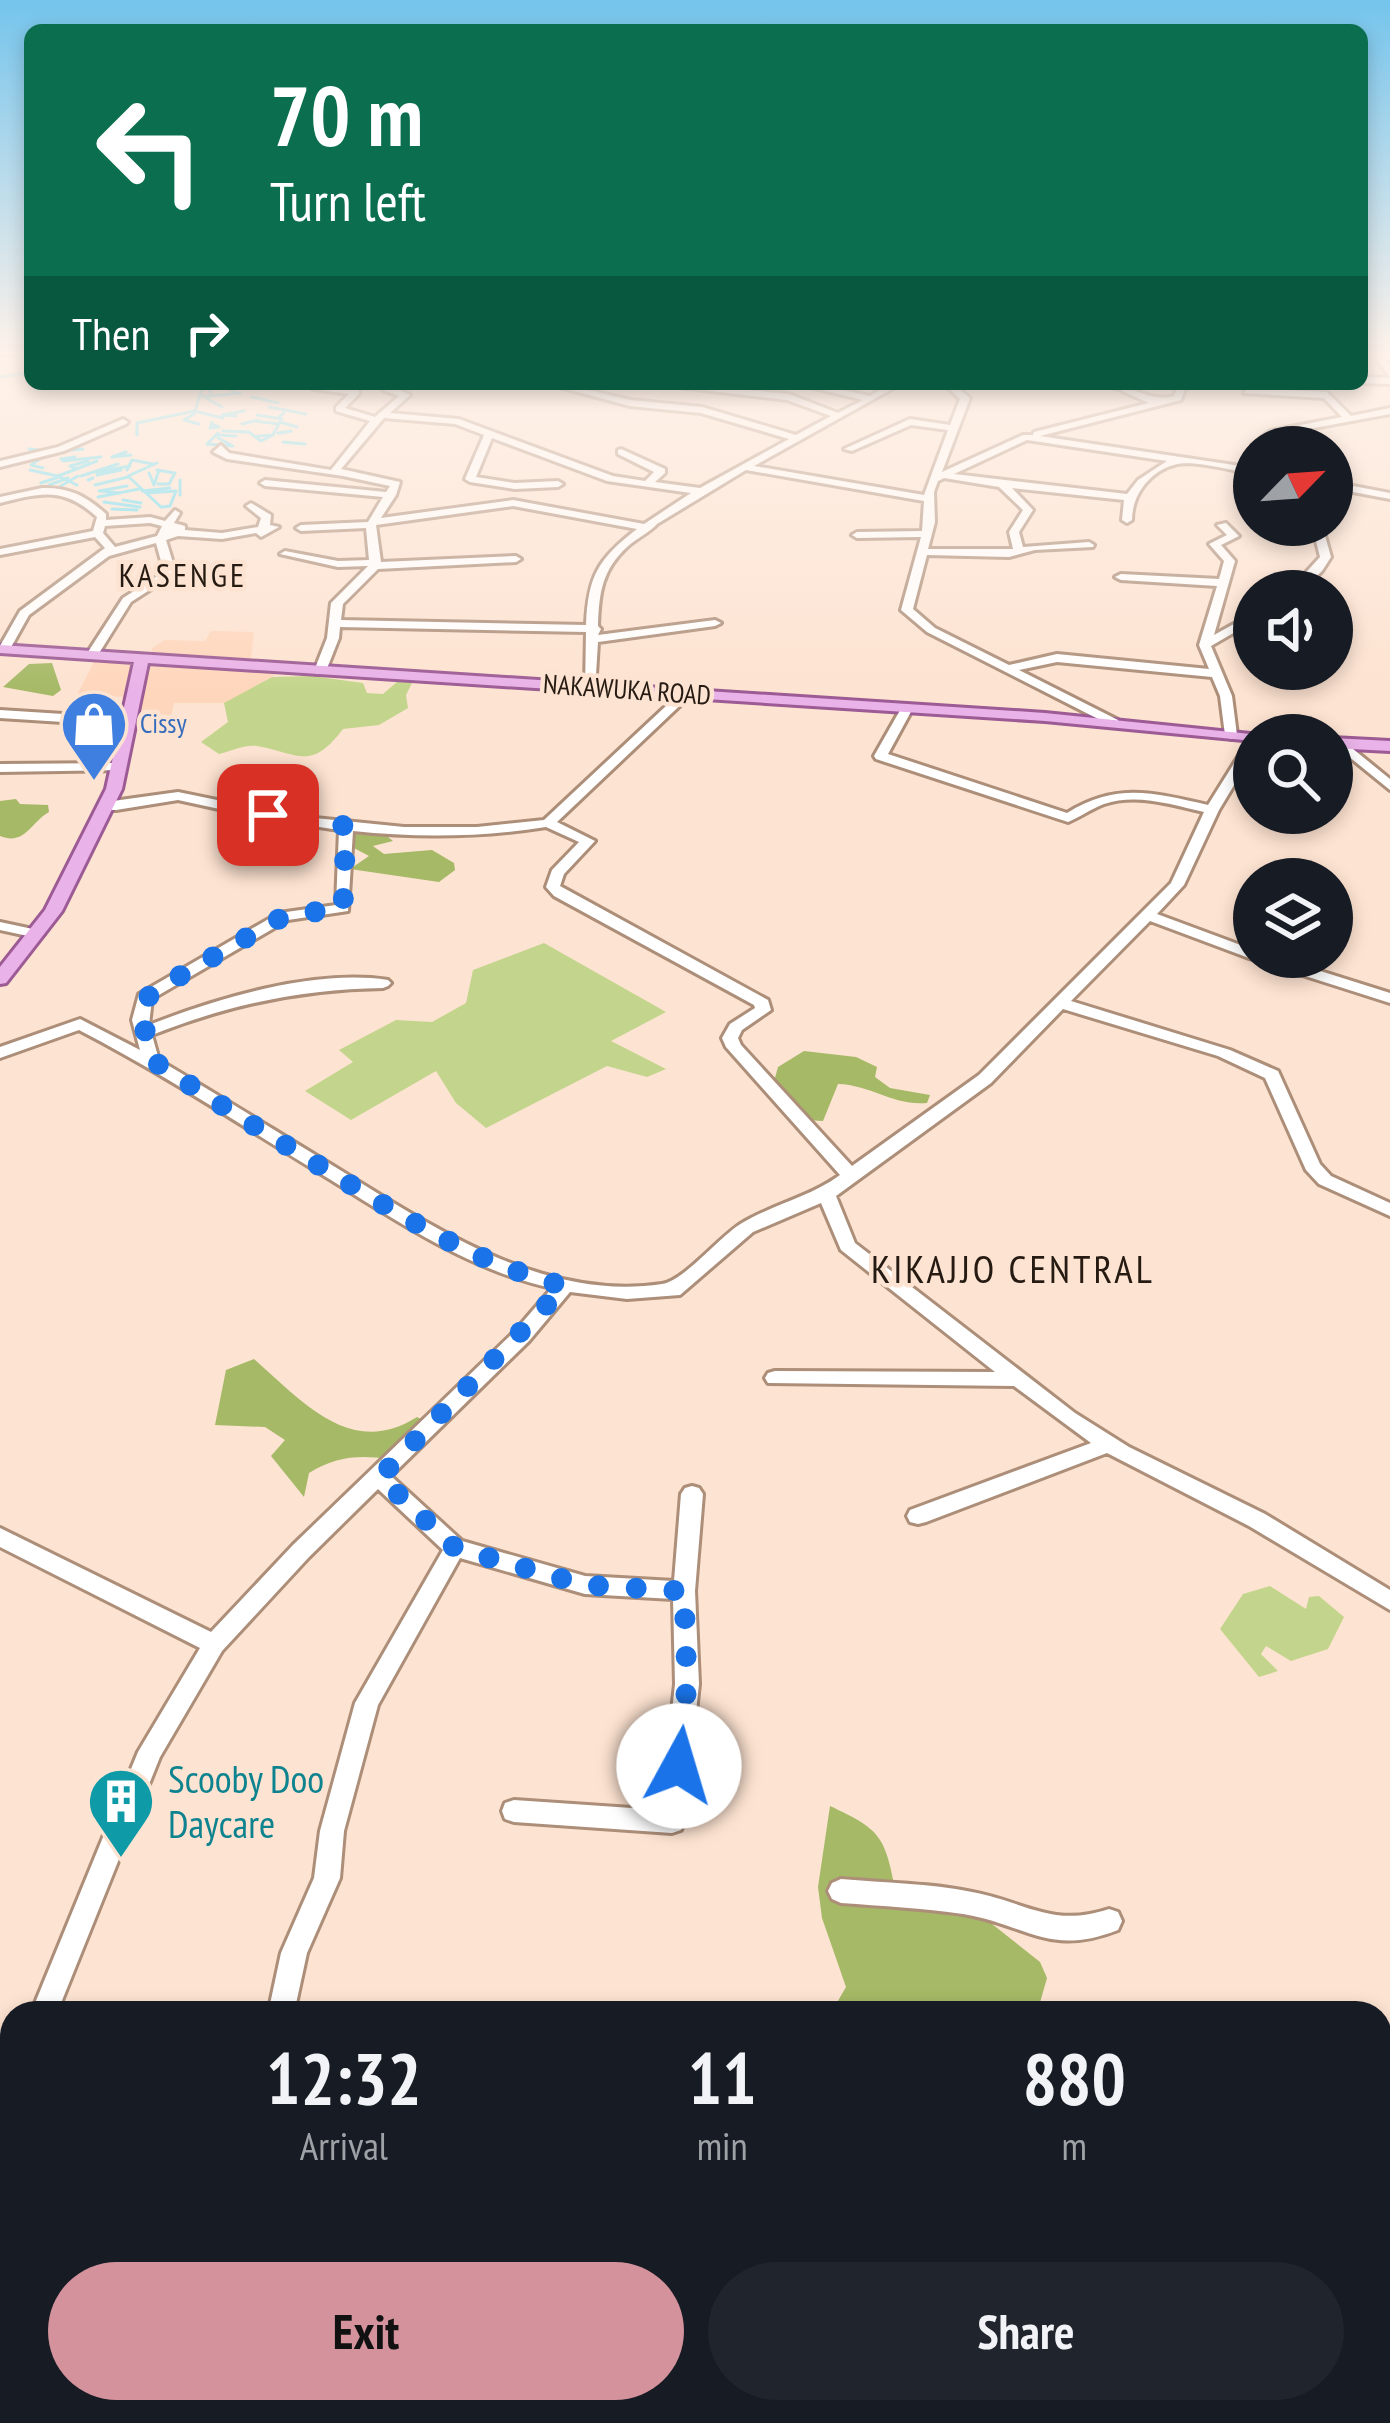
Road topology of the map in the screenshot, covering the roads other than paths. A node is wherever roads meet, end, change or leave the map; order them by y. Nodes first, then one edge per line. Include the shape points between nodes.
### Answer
1 (296, 467) edge
2 (334, 467) edge
3 (475, 467) edge
4 (582, 467) joint
5 (650, 467) edge
6 (942, 467) edge
7 (960, 467) edge
8 (1165, 467) edge
9 (750, 468) joint
10 (339, 474) junction
11 (939, 477) junction
12 (650, 482) junction
13 (265, 483) dead end
14 (558, 484) junction
15 (1001, 484) junction
16 (1353, 489) edge
17 (706, 492) junction
18 (391, 495) junction
19 (1390, 496) edge
20 (1129, 497) junction
21 (928, 499) junction
22 (0, 500) edge
23 (251, 506) dead end
24 (531, 506) junction
25 (172, 519) junction
26 (1127, 520) dead end
27 (372, 524) junction
28 (1222, 525) dead end
29 (274, 527) dead end
30 (100, 528) junction
31 (301, 528) dead end
32 (649, 528) junction
33 (191, 530) dead end
34 (926, 534) junction
35 (856, 535) dead end
36 (160, 539) junction
37 (257, 541) dead end
38 (1089, 545) dead end
39 (1019, 550) junction
40 (0, 552) edge
41 (922, 552) junction
42 (107, 553) junction
43 (285, 554) dead end
44 (516, 559) dead end
45 (375, 564) junction
46 (437, 567) junction
47 (1121, 577) dead end
48 (1222, 583) junction
49 (429, 589) dead end
50 (335, 623) junction
51 (715, 623) dead end
52 (1233, 628) edge
53 (594, 634) junction
54 (1205, 645) junction
55 (2, 649) edge
56 (92, 655) junction
57 (142, 659) junction
58 (1006, 669) junction
59 (320, 671) junction
60 (1213, 673) junction
61 (591, 688) junction
62 (685, 694) junction
63 (907, 709) junction
64 (0, 714) edge
65 (125, 722) junction
66 (1114, 723) junction
67 (1232, 735) joint
68 (1353, 745) edge
69 (1390, 746) edge
70 (1353, 757) edge
71 (118, 767) junction
72 (0, 768) edge
73 (1233, 774) edge
74 (1390, 786) edge
75 (106, 806) junction
76 (1212, 810) junction
77 (548, 823) junction
78 (346, 826) junction
79 (1147, 915) junction
80 (0, 926) edge
81 (37, 934) junction
82 (1233, 947) edge
83 (1327, 978) edge
84 (0, 979) edge
85 (383, 982) dead end
86 (1390, 998) edge
87 (1061, 1003) junction
88 (142, 1034) junction
89 (0, 1053) edge
90 (152, 1060) junction
91 (852, 1177) junction
92 (826, 1194) junction
93 (1388, 1212) edge
94 (565, 1286) junction
95 (775, 1378) dead end
96 (1016, 1379) junction
97 (1107, 1445) junction
98 (380, 1477) junction
99 (692, 1494) dead end
100 (918, 1516) dead end
101 (0, 1537) edge
102 (455, 1548) junction
103 (684, 1591) junction
104 (1390, 1601) edge
105 (214, 1645) junction
106 (514, 1810) dead end
107 (841, 1891) dead end
108 (1109, 1921) dead end
109 (49, 2001) edge
110 (283, 2001) edge

1 - 10 street
2 - 10 street
3 - 14 street via 470,479
4 - 12 street
4 - 14 street
5 - 12 street via 662,473
6 - 11 street
7 - 11 street
8 - 20 street
9 - 17 street
9 - 21 street
10 - 18 street via 394,482
11 - 15 street
11 - 21 street
12 - 17 street
13 - 18 street
14 - 24 street
15 - 20 street
15 - 39 street via 1028,510 1014,532
16 - 19 street
17 - 32 street
18 - 27 street
20 - 26 street
21 - 34 street
22 - 30 street via 50,487 89,503
23 - 37 street via 267,518
24 - 27 street via 486,504
24 - 32 street
25 - 30 street
25 - 33 street
25 - 36 street
27 - 31 street
27 - 45 street
28 - 48 street via 1234,536 1214,544 1228,555
29 - 36 street
30 - 40 street
30 - 42 street
32 - 53 street via 602,567
34 - 35 street
34 - 41 street
36 - 42 street
36 - 56 street via 170,574 127,600
38 - 39 street
39 - 41 street
41 - 58 street via 907,610
42 - 55 street via 24,613
43 - 45 street
44 - 46 street
45 - 46 street
45 - 50 street via 337,603
46 - 49 street
47 - 48 street
48 - 54 street
50 - 53 street
50 - 59 street
51 - 53 street
52 - 54 street
53 - 61 street
54 - 60 street
55 - 56 main road, NAKAWUKA ROAD
56 - 57 main road, NAKAWUKA ROAD
57 - 59 main road, NAKAWUKA ROAD
57 - 65 main road
58 - 60 street via 1057,658
58 - 66 street
59 - 61 main road, NAKAWUKA ROAD
60 - 67 street
61 - 62 main road, NAKAWUKA ROAD
62 - 63 main road, NAKAWUKA ROAD
62 - 77 street
63 - 66 main road, NAKAWUKA ROAD
63 - 76 street via 880,756 1068,818 1118,794
64 - 65 street
65 - 71 main road
66 - 67 main road, NAKAWUKA ROAD
68 - 69 main road
70 - 74 street
71 - 72 street
71 - 75 main road
73 - 76 street
75 - 78 street via 173,795
75 - 81 main road
76 - 79 street via 1192,862
77 - 78 street via 483,831
77 - 91 street via 588,842 557,873 559,893 762,1003 736,1027 734,1047
78 - 88 street via 343,908 284,916 152,992 140,1009
79 - 82 street
79 - 87 street
80 - 81 street
81 - 84 main road
83 - 86 street
85 - 88 street via 237,1000
87 - 91 street via 985,1079
87 - 93 street via 1272,1076 1312,1166
88 - 90 street
89 - 90 street via 80,1024
90 - 94 street via 448,1244 498,1269
91 - 92 street
92 - 94 street via 747,1228 673,1290
92 - 96 street via 847,1246
94 - 98 street
95 - 96 street
96 - 97 street
97 - 100 street
97 - 104 street via 1257,1520
98 - 102 street
98 - 105 street
99 - 103 street
101 - 105 street
102 - 103 street via 584,1585
102 - 110 street via 367,1703 327,1878
103 - 106 street via 687,1684 672,1822
105 - 109 street via 150,1752
107 - 108 street via 977,1904 1022,1924 1086,1932

